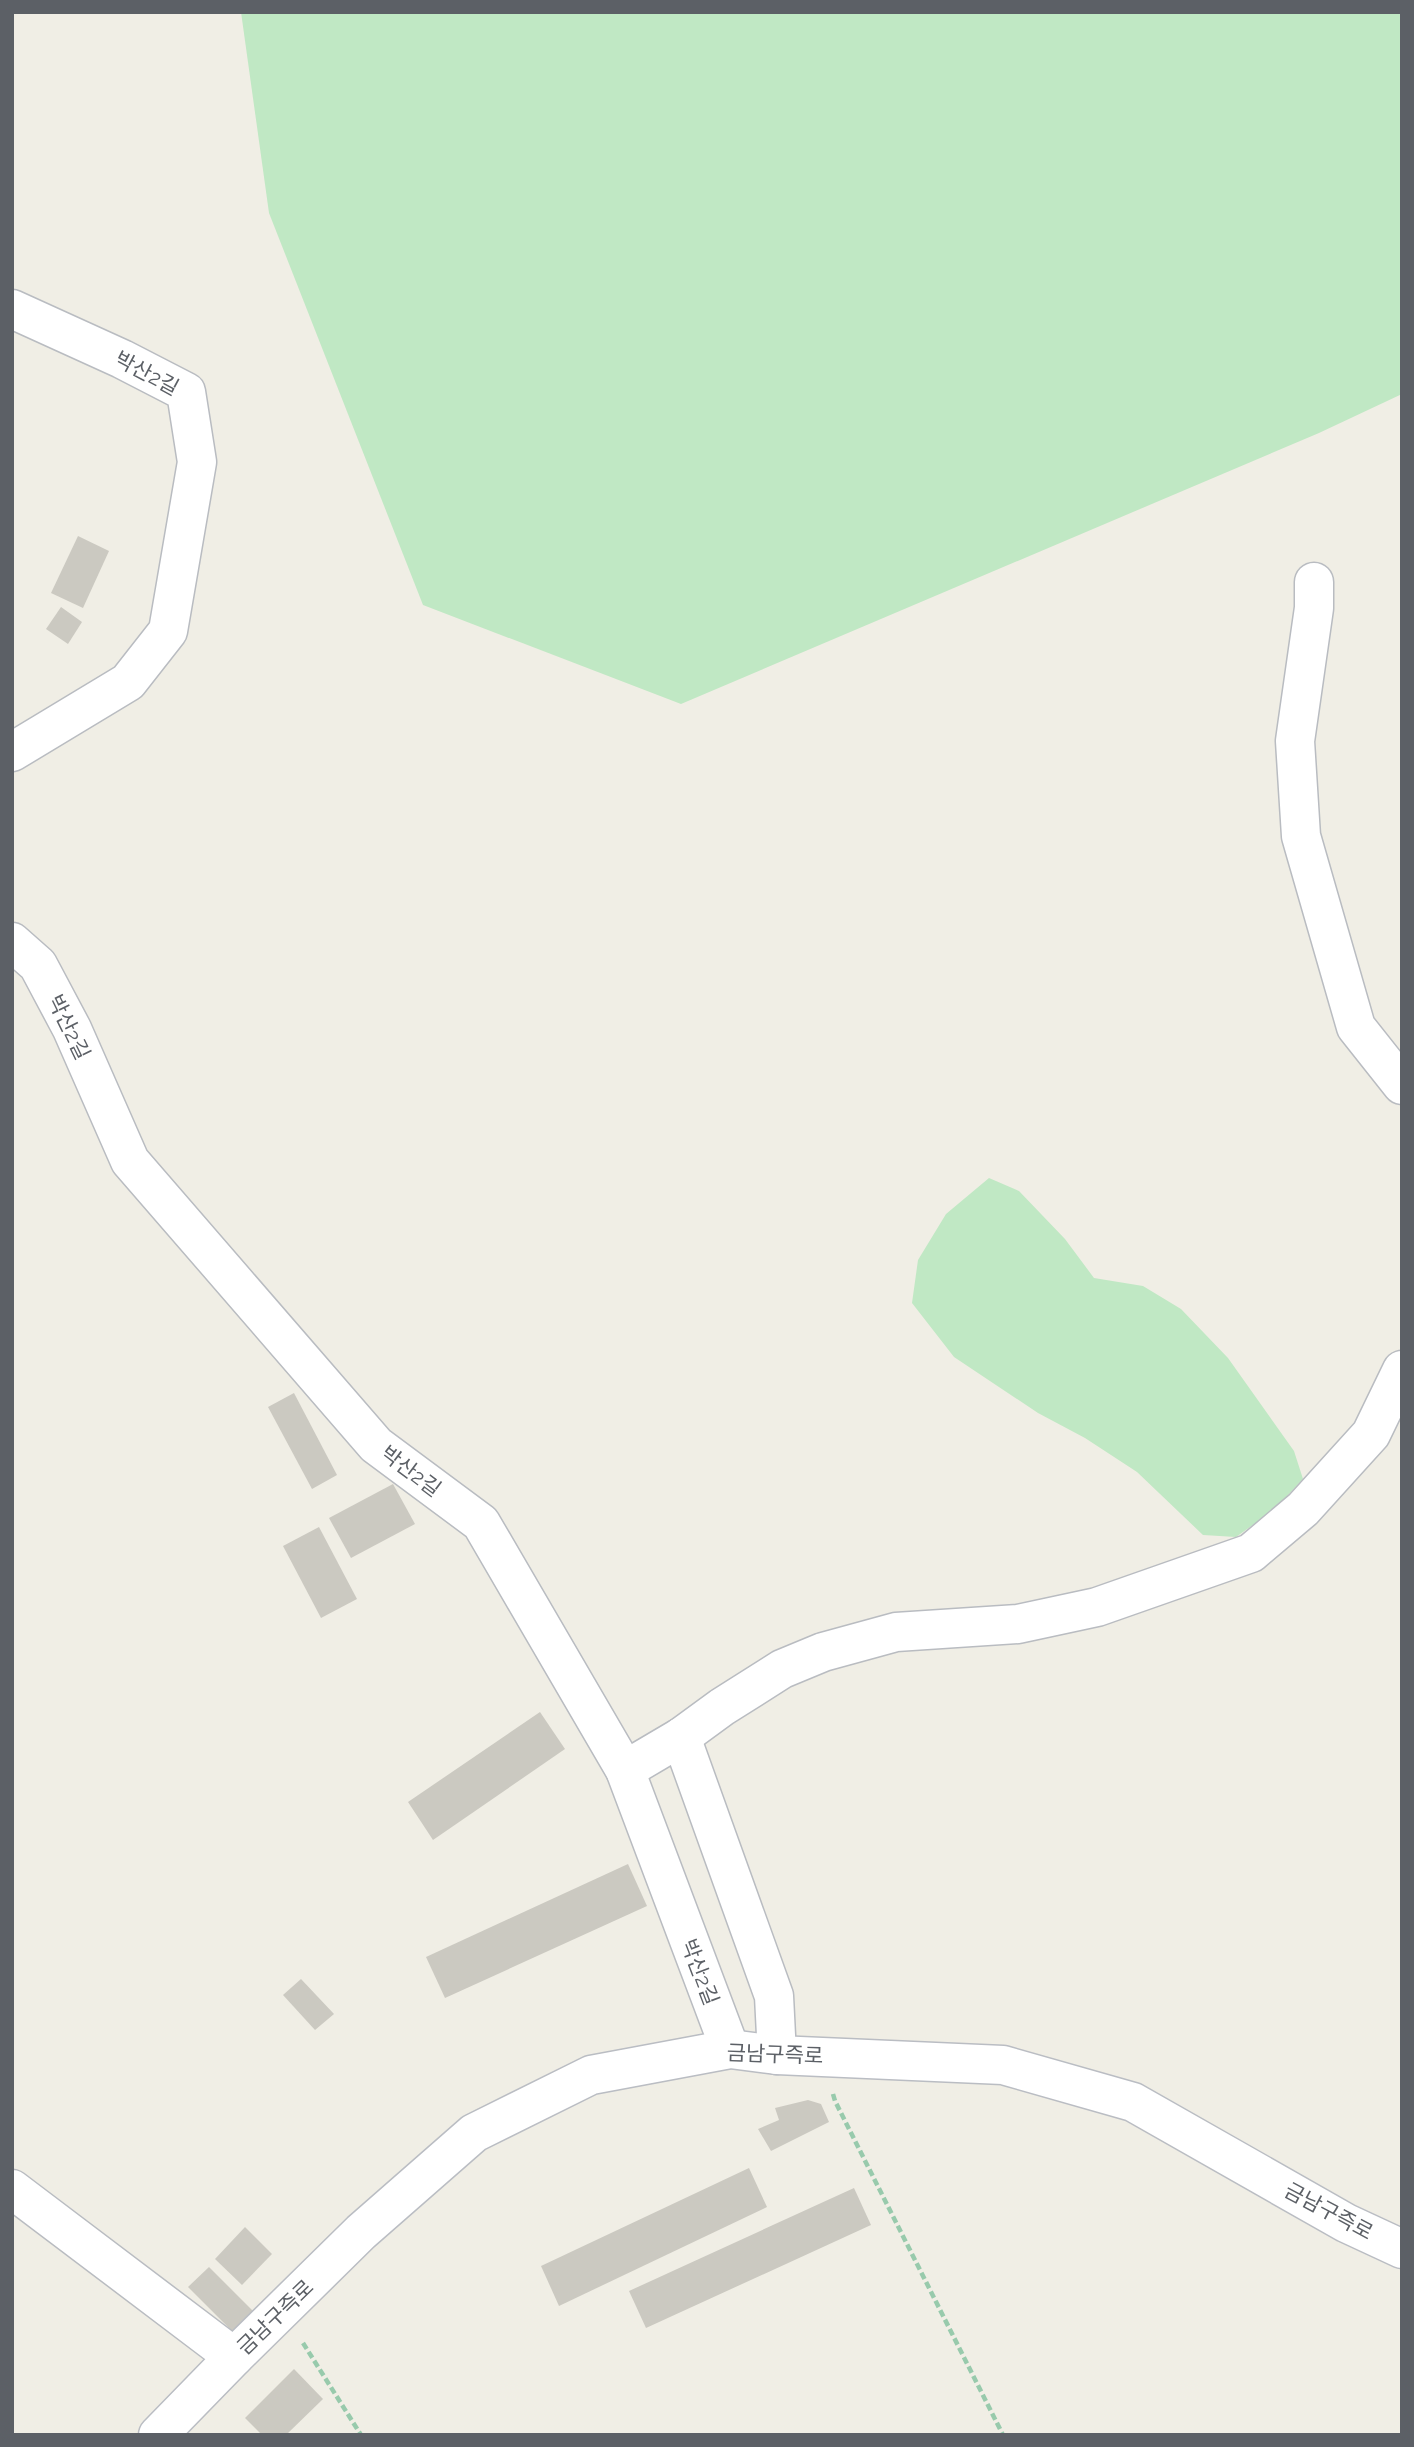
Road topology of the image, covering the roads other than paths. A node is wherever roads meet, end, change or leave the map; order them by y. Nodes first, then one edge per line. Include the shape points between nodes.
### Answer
1 (12, 309) edge
2 (1314, 582) dead end
3 (12, 752) edge
4 (12, 942) edge
5 (1402, 1085) edge
6 (1402, 1370) edge
7 (681, 1737) junction
8 (625, 1770) junction
9 (730, 2049) junction
10 (777, 2055) junction
11 (12, 2189) edge
12 (1402, 2249) edge
13 (234, 2357) junction
14 (158, 2435) edge

1 - 3 street, 박산2길 via 186,392 197,462 168,631 128,682
2 - 5 street via 1295,741 1301,836 1356,1027
4 - 8 street, 박산2길 via 38,964 130,1161 376,1444 481,1523
6 - 7 street via 1371,1434 1303,1509 1251,1553 1097,1607 1018,1624 896,1632 823,1652 782,1669
7 - 8 street
7 - 10 street via 774,1996
8 - 9 street, 박산2길
9 - 10 street, 금남구즉로
9 - 13 street, 금남구즉로 via 591,2075 474,2133 361,2232
10 - 12 street, 금남구즉로 via 1003,2065 1133,2102 1346,2223
11 - 13 street
13 - 14 street, 금남구즉로

